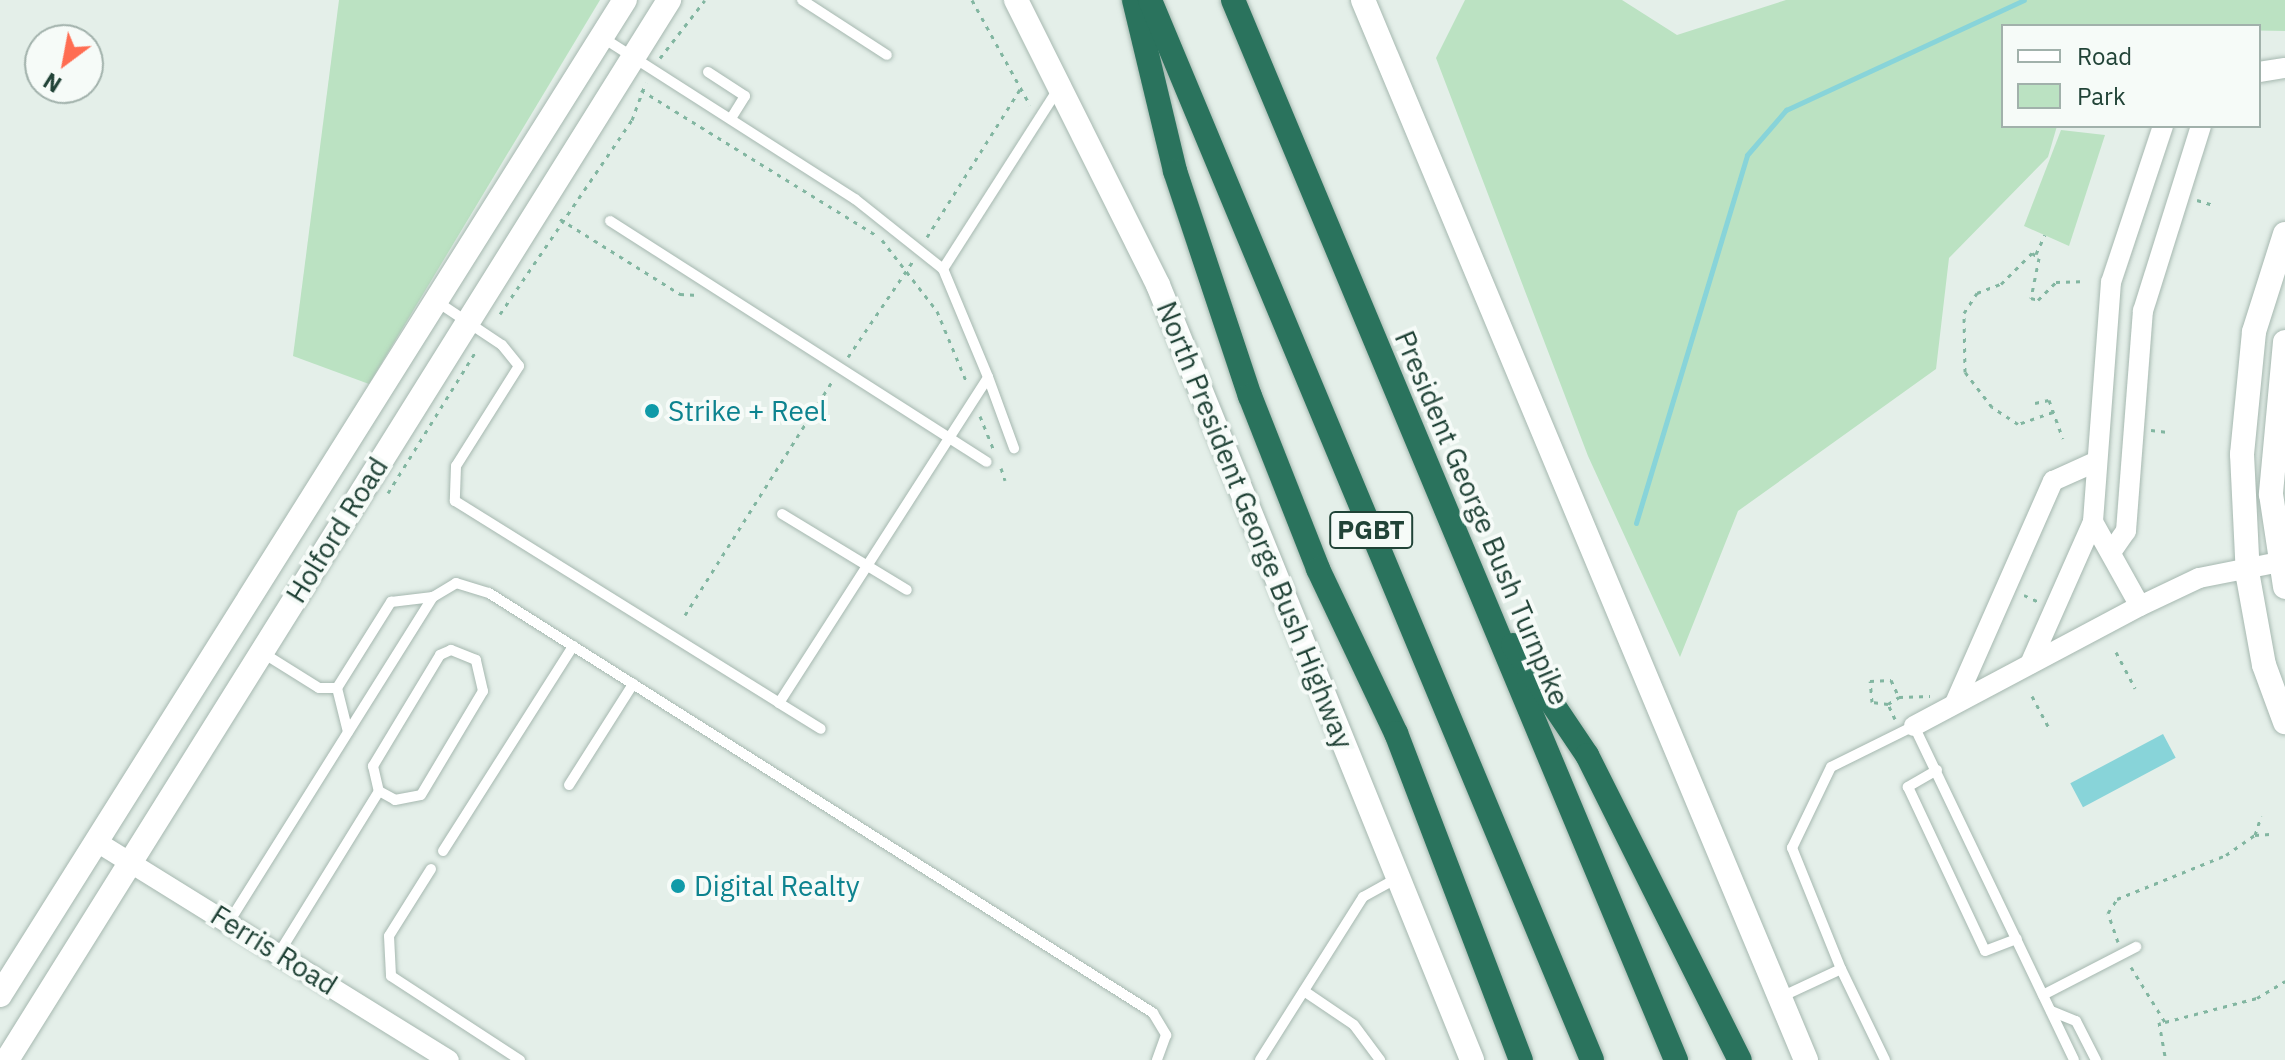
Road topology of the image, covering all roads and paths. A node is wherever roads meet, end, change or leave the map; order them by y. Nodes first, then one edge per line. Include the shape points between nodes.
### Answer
1 (625, 0) edge
2 (669, 0) edge
3 (705, 0) edge
4 (802, 0) edge
5 (972, 0) edge
6 (1016, 0) edge
7 (1134, 0) edge
8 (1150, 0) edge
9 (1233, 0) edge
10 (1363, 0) edge
11 (601, 36) junction
12 (663, 54) dead end
13 (887, 55) dead end
14 (635, 58) junction
15 (2285, 68) edge
16 (708, 72) dead end
17 (2261, 72) edge
18 (646, 81) dead end
19 (1060, 86) junction
20 (1021, 88) junction
21 (641, 90) junction
22 (1030, 105) dead end
23 (731, 118) junction
24 (2162, 128) edge
25 (2200, 128) edge
26 (2194, 199) dead end
27 (2213, 205) dead end
28 (560, 219) junction
29 (610, 221) dead end
30 (2285, 234) edge
31 (2045, 235) dead end
32 (928, 236) dead end
33 (2036, 254) junction
34 (912, 261) dead end
35 (908, 268) junction
36 (943, 269) junction
37 (2081, 281) dead end
38 (436, 301) junction
39 (710, 302) dead end
40 (2107, 311) junction
41 (2143, 311) junction
42 (467, 321) junction
43 (493, 323) dead end
44 (2285, 342) edge
45 (479, 346) dead end
46 (847, 359) dead end
47 (820, 373) dead end
48 (988, 377) junction
49 (966, 382) dead end
50 (2035, 403) dead end
51 (978, 411) dead end
52 (2053, 412) junction
53 (2147, 430) dead end
54 (2168, 432) dead end
55 (949, 437) junction
56 (2063, 439) dead end
57 (1014, 448) dead end
58 (987, 462) dead end
59 (2095, 462) junction
60 (1005, 480) dead end
61 (388, 493) dead end
62 (782, 514) dead end
63 (2093, 522) junction
64 (2114, 548) junction
65 (2283, 561) edge
66 (867, 566) junction
67 (2248, 567) junction
68 (2285, 587) edge
69 (907, 590) dead end
70 (2016, 591) dead end
71 (433, 597) junction
72 (1484, 601) junction
73 (2043, 604) dead end
74 (2140, 606) junction
75 (685, 615) dead end
76 (573, 646) junction
77 (261, 652) junction
78 (2116, 652) dead end
79 (2030, 664) junction
80 (633, 684) junction
81 (337, 688) junction
82 (2135, 688) dead end
83 (2032, 696) dead end
84 (1899, 697) junction
85 (1947, 699) junction
86 (779, 703) junction
87 (1888, 704) junction
88 (2285, 722) edge
89 (1905, 723) junction
90 (2049, 728) dead end
91 (821, 729) dead end
92 (348, 732) junction
93 (1937, 770) junction
94 (569, 785) dead end
95 (379, 791) junction
96 (2261, 816) dead end
97 (2270, 834) dead end
98 (2255, 835) junction
99 (97, 842) junction
100 (443, 851) dead end
101 (128, 860) junction
102 (431, 869) dead end
103 (1397, 878) junction
104 (229, 922) junction
105 (2017, 939) junction
106 (2118, 942) dead end
107 (2136, 947) dead end
108 (279, 953) junction
109 (2129, 963) dead end
110 (1841, 969) junction
111 (2285, 981) edge
112 (1, 991) edge
113 (1304, 991) junction
114 (2043, 995) junction
115 (1779, 998) junction
116 (2051, 1011) junction
117 (2159, 1020) junction
118 (7, 1060) edge
119 (449, 1060) edge
120 (520, 1060) edge
121 (1157, 1060) edge
122 (1260, 1060) edge
123 (1380, 1060) edge
124 (1472, 1060) edge
125 (1521, 1060) edge
126 (1592, 1060) edge
127 (1676, 1060) edge
128 (1740, 1060) edge
129 (1806, 1060) edge
130 (1885, 1060) edge
131 (2074, 1060) edge
132 (2096, 1060) edge
133 (2166, 1060) edge

1 - 11 street, Holford Road
2 - 14 street, Holford Road
3 - 12 path
4 - 13 lane
5 - 20 path
6 - 19 street, North President George Bush Highway
7 - 125 highway via 1175,171 1250,396 1318,569 1396,733
8 - 126 highway, PGBT
9 - 72 highway, President George Bush Turnpike / PGBT
10 - 115 street
11 - 14 lane
11 - 38 street, Holford Road
14 - 23 lane
14 - 42 street, Holford Road
15 - 17 street
16 - 23 lane via 745,96
18 - 21 path
19 - 36 lane
19 - 103 street, North President George Bush Highway via 1158,285
20 - 22 path
20 - 32 path
21 - 28 path via 632,120
21 - 35 path via 877,236
23 - 36 lane via 855,199
24 - 40 street
25 - 41 street
26 - 27 path
28 - 39 path via 680,294
28 - 43 path
29 - 55 lane
30 - 67 street via 2254,332 2242,454
31 - 33 path
33 - 37 path via 2031,298 2038,300 2056,282
33 - 52 path via 1966,305 1963,362 1972,384 2010,420 2024,424
34 - 35 path
35 - 46 path
35 - 49 path via 937,311
36 - 48 lane
38 - 42 lane
38 - 99 street, Holford Road
40 - 41 street
40 - 59 street
41 - 64 street via 2126,531
42 - 77 street, Holford Road
42 - 86 lane via 519,366 456,466 455,501
44 - 65 street via 2271,494
45 - 61 path
47 - 75 path via 833,380
48 - 55 lane
48 - 57 lane
50 - 52 path via 2046,399
51 - 60 path
52 - 56 path
53 - 54 path
55 - 58 lane
55 - 66 lane
59 - 63 street
59 - 85 street via 2053,481
62 - 66 lane
63 - 64 street
63 - 79 street
64 - 74 street
65 - 67 street
65 - 68 street
66 - 69 lane
66 - 86 lane
67 - 74 street via 2199,578
67 - 88 street via 2264,665
70 - 73 path
71 - 76 lane via 456,583 474,586
71 - 81 lane via 391,602
71 - 92 lane
72 - 127 highway, President George Bush Turnpike / PGBT
72 - 128 highway via 1587,755
74 - 79 street
76 - 80 lane
76 - 100 lane
77 - 81 lane via 319,688
77 - 101 street, Holford Road
78 - 82 path
79 - 85 street
80 - 94 lane
80 - 121 lane via 1153,1013 1166,1035
81 - 92 lane
83 - 90 path
84 - 85 path
84 - 87 path
84 - 87 path via 1891,680 1870,681 1872,702
85 - 89 street
86 - 91 lane
87 - 89 path
89 - 93 lane
89 - 110 lane via 1831,767 1792,848
92 - 104 lane
93 - 105 lane
93 - 105 lane via 1908,787 1985,951
95 - 95 lane via 395,800 421,795 483,691 476,660 451,650 440,655 373,766
95 - 108 lane
96 - 98 path
97 - 98 path
98 - 106 path via 2219,859 2117,899 2108,913
99 - 101 street, Ferris Road
99 - 112 street, Holford Road
101 - 104 street, Ferris Road
101 - 118 street, Holford Road
102 - 120 lane via 389,936 391,976
103 - 113 lane via 1363,897
103 - 124 street, North President George Bush Highway
104 - 108 street, Ferris Road
105 - 114 lane
107 - 114 lane
108 - 119 street, Ferris Road
109 - 117 path
110 - 115 lane
110 - 130 lane
111 - 117 path via 2257,998 2216,1005 2183,1021
113 - 122 lane
113 - 123 lane via 1354,1025
114 - 116 lane
115 - 129 street
116 - 131 lane
116 - 132 lane via 2076,1021
117 - 133 path

